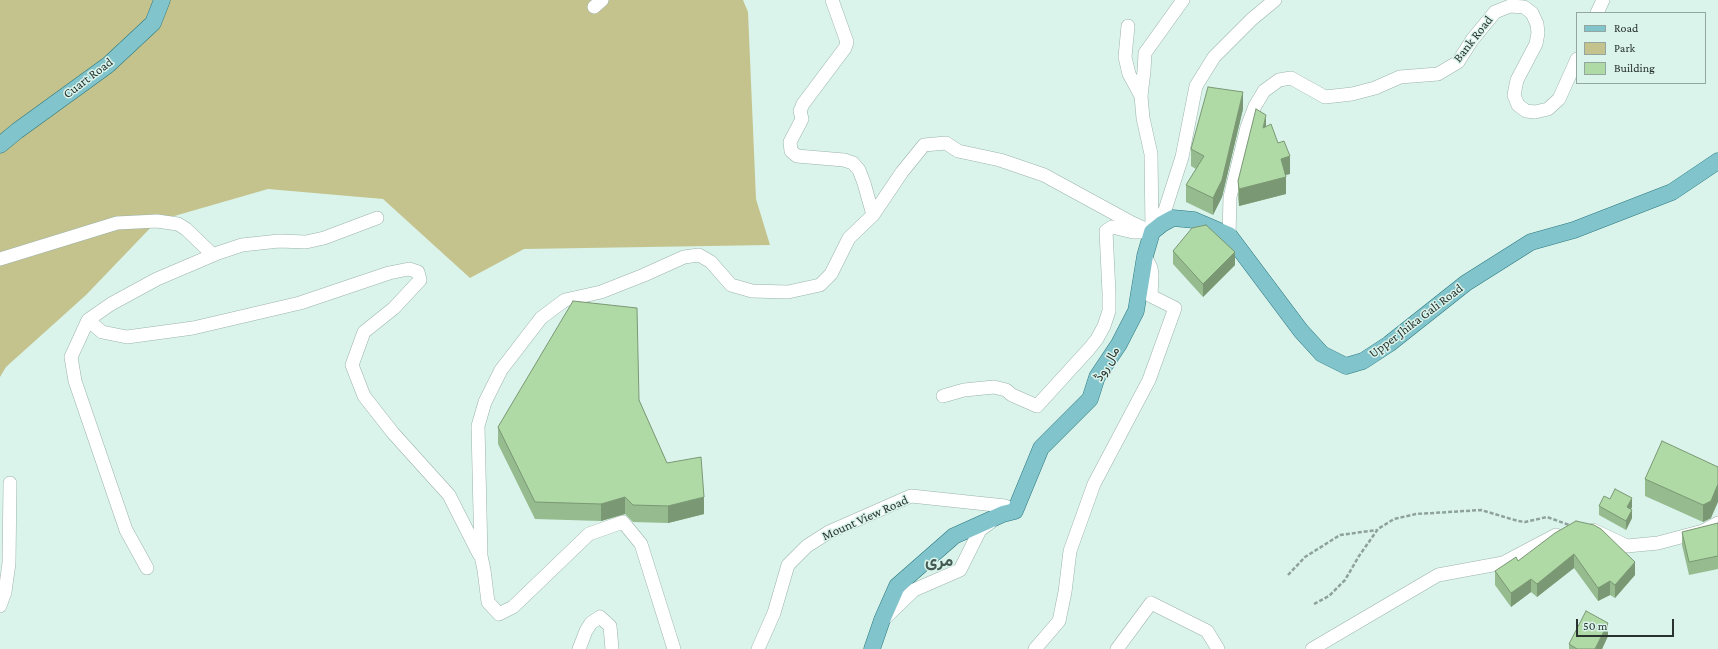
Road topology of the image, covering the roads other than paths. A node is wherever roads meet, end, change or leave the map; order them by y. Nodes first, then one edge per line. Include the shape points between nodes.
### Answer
1 (162, 0) edge
2 (832, 0) edge
3 (1183, 0) edge
4 (1275, 0) edge
5 (1603, 0) edge
6 (1597, 12) edge
7 (1128, 26) dead end
8 (1576, 61) edge
9 (1141, 96) junction
10 (0, 145) edge
11 (1718, 161) edge
12 (873, 215) junction
13 (377, 218) dead end
14 (1152, 232) junction
15 (1229, 235) junction
16 (213, 255) junction
17 (1145, 256) junction
18 (0, 259) edge
19 (88, 320) junction
20 (943, 396) dead end
21 (10, 483) dead end
22 (1009, 513) junction
23 (1718, 523) edge
24 (481, 556) junction
25 (147, 568) dead end
26 (0, 606) edge
27 (882, 620) junction
28 (579, 649) edge
29 (612, 649) edge
30 (674, 649) edge
31 (758, 649) edge
32 (872, 649) edge
33 (1035, 649) edge
34 (1117, 649) edge
35 (1218, 649) edge
36 (1312, 649) edge

1 - 10 main road, Cuart Road via 153,23 108,65
2 - 12 street via 847,42 803,104 800,111 802,119 790,142 791,151 797,156 853,163 864,183
3 - 9 street via 1145,53
4 - 14 street via 1214,57 1196,86 1180,164 1165,210
5 - 6 street
7 - 9 street via 1125,57 1129,74
8 - 15 street, Bank Road via 1560,99 1548,109 1526,111 1518,105 1514,95 1517,80 1536,44 1538,33 1532,13 1524,7 1510,6 1495,12 1458,62 1438,74 1400,77 1375,88 1325,97 1291,78 1279,80 1264,91 1247,127 1230,197
9 - 14 street via 1151,154
11 - 15 main road, Upper Jhika Gali Road via 1672,192 1574,230 1530,242 1466,283 1389,344 1363,361 1346,366 1322,354 1301,331
12 - 14 street via 902,172 924,146 946,143 958,151 1000,160 1044,175
12 - 24 street via 849,238 831,274 820,284 788,292 752,291 731,285 711,262 699,255 684,257 601,292 565,300 541,318 501,370 485,402 478,426
13 - 16 street via 324,238 306,242 242,245
14 - 15 main road, Upper Jhika Gali Road via 1173,218 1194,220
14 - 17 main road, مال روڈ
14 - 20 street via 1133,232 1112,227 1106,231 1110,293 1109,311 1104,326 1097,339 1037,406 1006,390 994,387 964,390
16 - 18 street via 178,224 157,221 117,223
16 - 19 street via 157,278
17 - 22 main road, مال روڈ via 1136,311 1119,344 1097,377 1090,399 1041,448
17 - 33 street via 1152,275 1151,296 1175,308 1149,380 1094,484 1070,552 1059,621
19 - 24 street via 102,332 127,337 186,329 300,303 409,269 418,272 420,280 394,308 364,332 352,365 364,396 393,433 449,494
19 - 25 street via 71,357 75,381 126,530
21 - 26 street via 9,563 5,592
22 - 27 street via 980,530 960,570 914,590
22 - 27 main road via 954,536 897,586
22 - 31 street, Mount View Road via 1005,506 911,496 829,532 807,546 788,565 774,613
23 - 36 street via 1703,531 1658,543 1627,546 1598,531 1571,528 1503,563 1438,575
24 - 30 street via 488,602 499,614 513,608 589,534 623,522 641,544
27 - 32 main road
28 - 29 street via 591,623 600,617 610,626
34 - 35 street via 1151,603 1206,631

